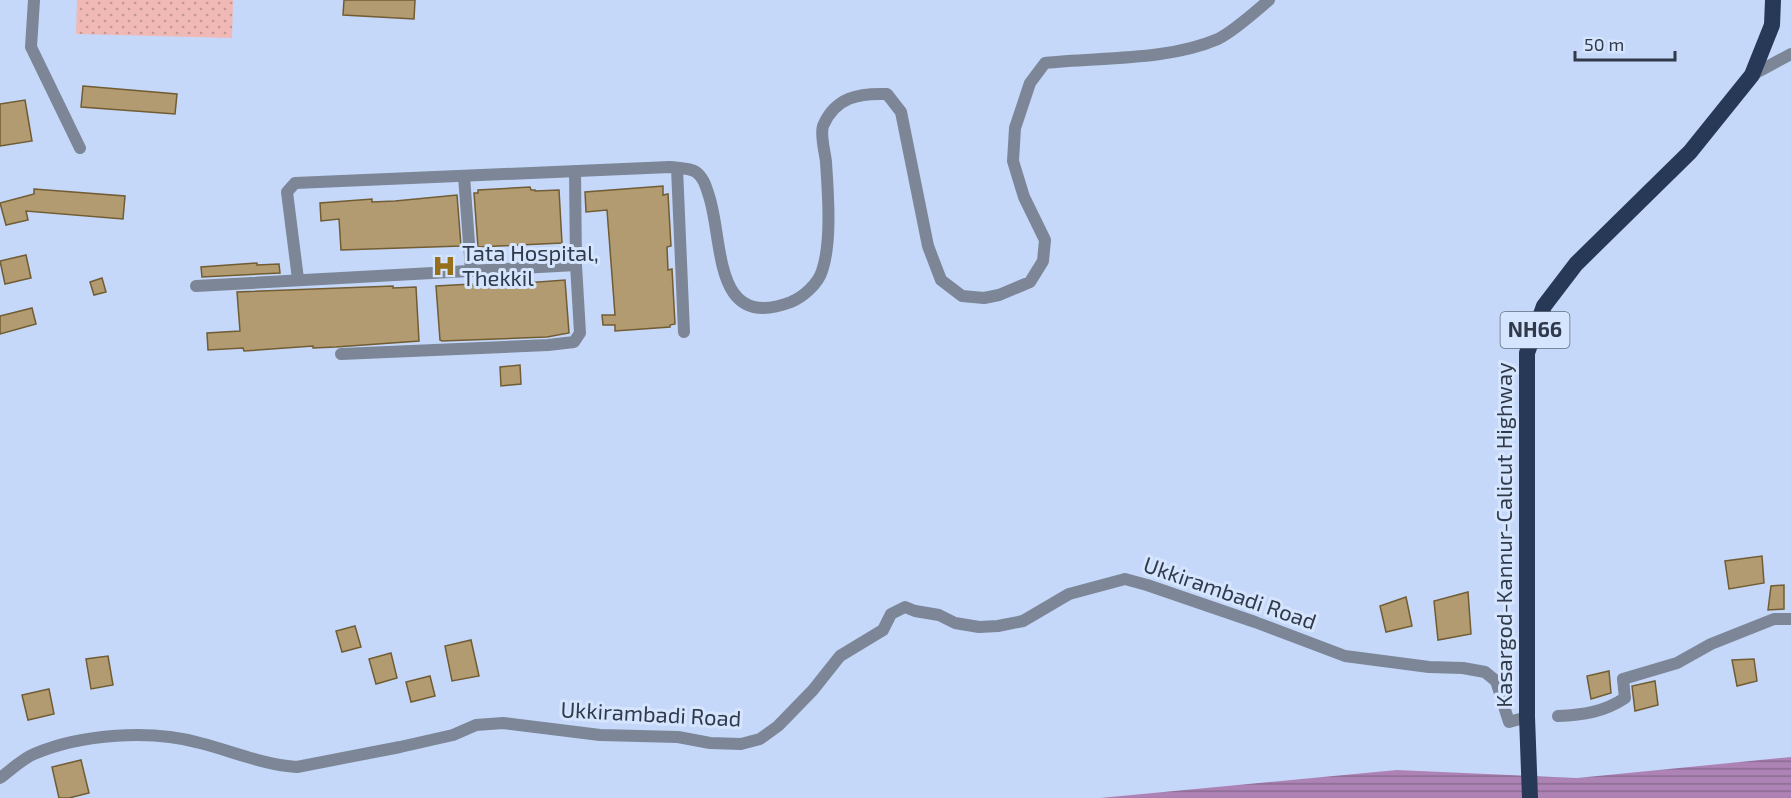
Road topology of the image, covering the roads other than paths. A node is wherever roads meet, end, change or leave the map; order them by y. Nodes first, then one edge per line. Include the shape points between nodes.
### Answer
1 (34, 0) edge
2 (1269, 0) edge
3 (1773, 0) edge
4 (1791, 54) edge
5 (1752, 75) junction
6 (80, 148) dead end
7 (677, 168) junction
8 (575, 171) junction
9 (464, 176) junction
10 (576, 265) junction
11 (471, 270) junction
12 (298, 279) junction
13 (196, 286) dead end
14 (684, 332) dead end
15 (341, 354) dead end
16 (1791, 618) edge
17 (1558, 716) dead end
18 (1527, 717) junction
19 (0, 778) edge
20 (1530, 798) edge

1 - 6 street via 31,47
2 - 7 street via 1219,38 1189,48 1156,56 1045,63 1026,94 1015,129 1013,161 1044,240 1044,261 1030,282 999,295 962,296 941,280 928,246 901,112 887,94 866,93 840,102 822,127 828,242 822,273 812,287 793,301 772,308 750,306 734,296 725,277 704,180 695,171
3 - 5 highway, Kasargod-Kannur-Calicut Highway / NH66 via 1772,25
4 - 5 street
5 - 18 highway, Kasargod-Kannur-Calicut Highway / NH66 via 1690,152 1576,264 1544,306 1527,353
7 - 8 street
7 - 14 street
8 - 9 street
8 - 10 street
9 - 11 street
9 - 12 street via 295,183 287,192
10 - 11 street
10 - 15 street via 580,333 574,342
11 - 12 street
12 - 13 street
16 - 17 street via 1774,619 1711,644 1677,663 1623,679 1625,698 1613,706 1588,714
18 - 19 street, Ukkirambadi Road via 1509,722 1496,681 1485,672 1345,656 1125,579 1069,594 1023,621 998,626 955,623 905,607 891,614 883,630 840,656 778,726 760,739 741,744 600,735 503,723 476,725 453,735 297,767 160,735 81,740 32,755
18 - 20 highway, Kasargod-Kannur-Calicut Highway / NH66

